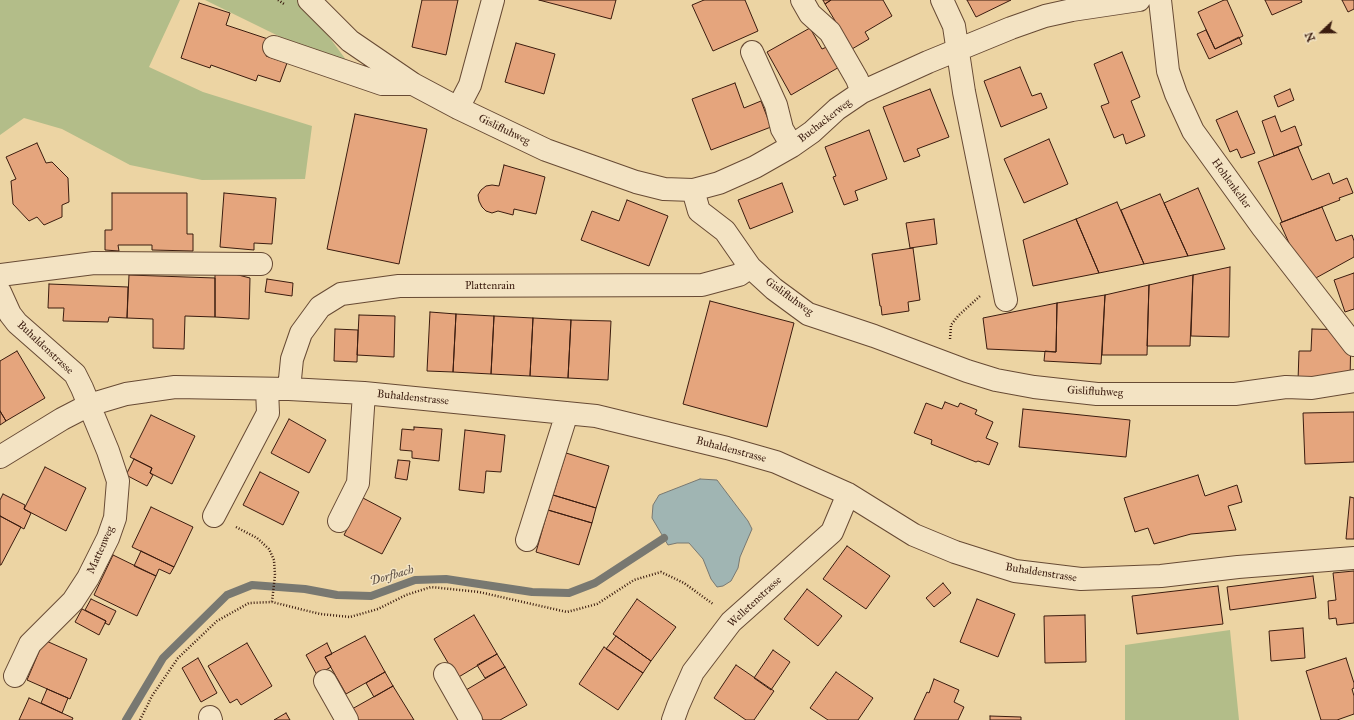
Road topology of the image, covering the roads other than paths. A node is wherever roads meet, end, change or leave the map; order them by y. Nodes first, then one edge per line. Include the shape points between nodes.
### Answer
1 (309, 0) edge
2 (492, 0) edge
3 (802, 0) edge
4 (942, 0) edge
5 (1139, 0) edge
6 (1160, 0) edge
7 (274, 47) dead end
8 (957, 51) junction
9 (752, 52) dead end
10 (413, 84) junction
11 (862, 92) junction
12 (458, 108) junction
13 (792, 146) junction
14 (693, 190) junction
15 (261, 264) dead end
16 (750, 267) junction
17 (0, 275) edge
18 (0, 292) edge
19 (1006, 300) dead end
20 (1354, 345) edge
21 (1354, 381) edge
22 (267, 389) junction
23 (289, 389) junction
24 (364, 393) junction
25 (89, 405) junction
26 (567, 413) junction
27 (0, 456) edge
28 (848, 494) junction
29 (214, 516) road end
30 (339, 521) dead end
31 (527, 540) dead end
32 (1354, 558) edge
33 (445, 674) dead end
34 (15, 676) dead end
35 (325, 681) dead end
36 (347, 720) edge
37 (471, 720) edge
38 (673, 720) edge

1 - 10 street, Gislifluhweg via 350,41
2 - 12 street via 470,85
3 - 11 street via 810,14 830,32
4 - 8 street via 954,26
5 - 8 street, Buchackerweg via 1045,16
6 - 20 street, Hohlenkeller via 1168,71 1193,131 1272,240
7 - 10 street via 382,84
8 - 11 street, Buchackerweg
8 - 19 street
9 - 13 street via 776,105 782,128
10 - 12 street, Gislifluhweg
11 - 13 street, Buchackerweg
12 - 14 street, Gislifluhweg via 546,150 636,182 664,189
13 - 14 street, Buchackerweg via 755,167
14 - 16 street, Gislifluhweg via 699,211 725,231
15 - 17 street via 94,263
16 - 21 street, Gislifluhweg via 808,314 968,371 1034,388 1097,394 1235,394 1286,388 1312,388
16 - 23 street, Plattenrain via 739,275 702,285 399,286 341,294 320,307 301,333 292,359
18 - 25 street, Buhaldenstrasse via 17,323 75,374
22 - 23 street, Buhaldenstrasse
22 - 25 street, Buhaldenstrasse via 175,387 126,394
22 - 29 street via 268,413
23 - 24 street, Buhaldenstrasse
24 - 26 street, Buhaldenstrasse
24 - 30 street via 358,483
25 - 27 street, Buhaldenstrasse
25 - 34 street, Mattenweg via 118,481 115,518 88,578 73,601 30,644
26 - 28 street, Buhaldenstrasse via 596,416 776,462
26 - 31 street
28 - 32 street, Buhaldenstrasse via 914,535 955,552 1015,571 1082,579 1161,576
28 - 38 street, Welletenstrasse via 832,532 731,622 693,672
33 - 37 street
35 - 36 street

